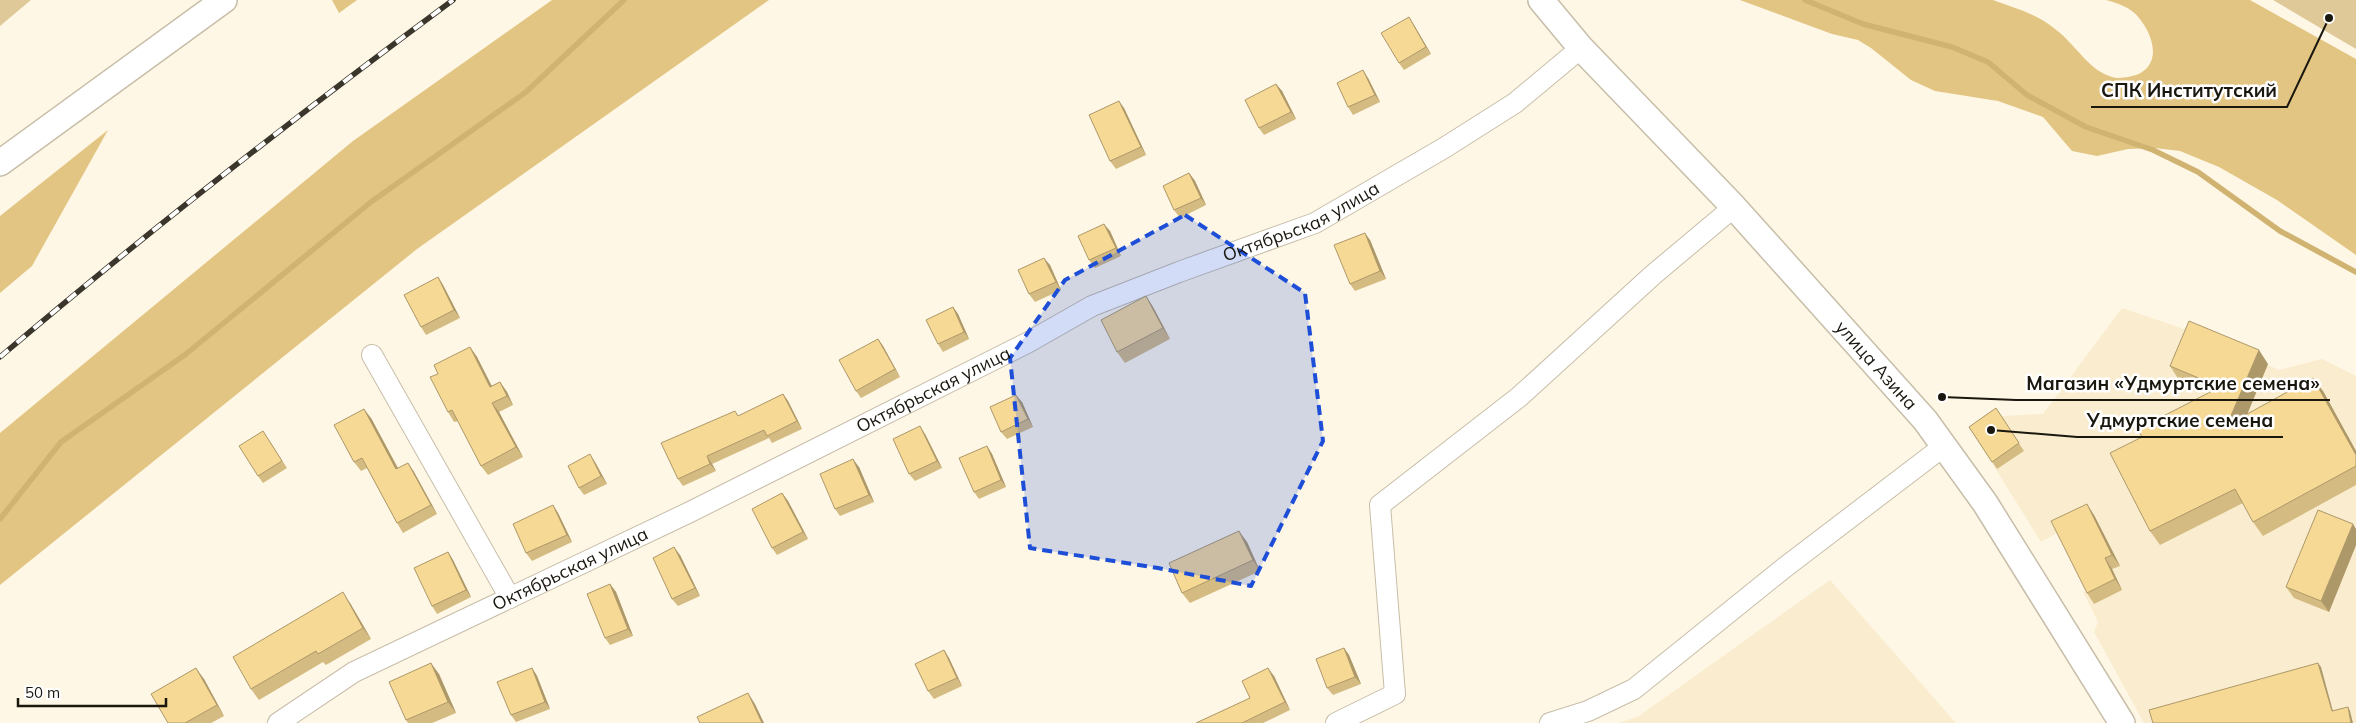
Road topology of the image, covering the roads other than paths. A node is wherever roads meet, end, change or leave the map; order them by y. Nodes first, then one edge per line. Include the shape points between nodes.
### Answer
1 (224, 0) edge
2 (1541, 0) edge
3 (1581, 48) junction
4 (0, 163) edge
5 (1734, 208) junction
6 (372, 355) dead end
7 (1944, 446) junction
8 (510, 598) junction
9 (278, 723) edge
10 (1336, 723) edge
11 (1550, 723) edge
12 (2122, 723) edge

1 - 4 street
2 - 3 street, улица Азина
3 - 5 street, улица Азина
3 - 8 street, Октябрьская улица via 1514,103 1315,224 1092,306 1026,343 690,512
5 - 7 street, улица Азина via 1925,420
5 - 10 street via 1654,274 1519,397 1380,505 1395,694
6 - 8 street
7 - 11 street via 1784,568 1634,689 1588,711
7 - 12 street, улица Азина via 1985,502
8 - 9 street, Октябрьская улица via 354,672

